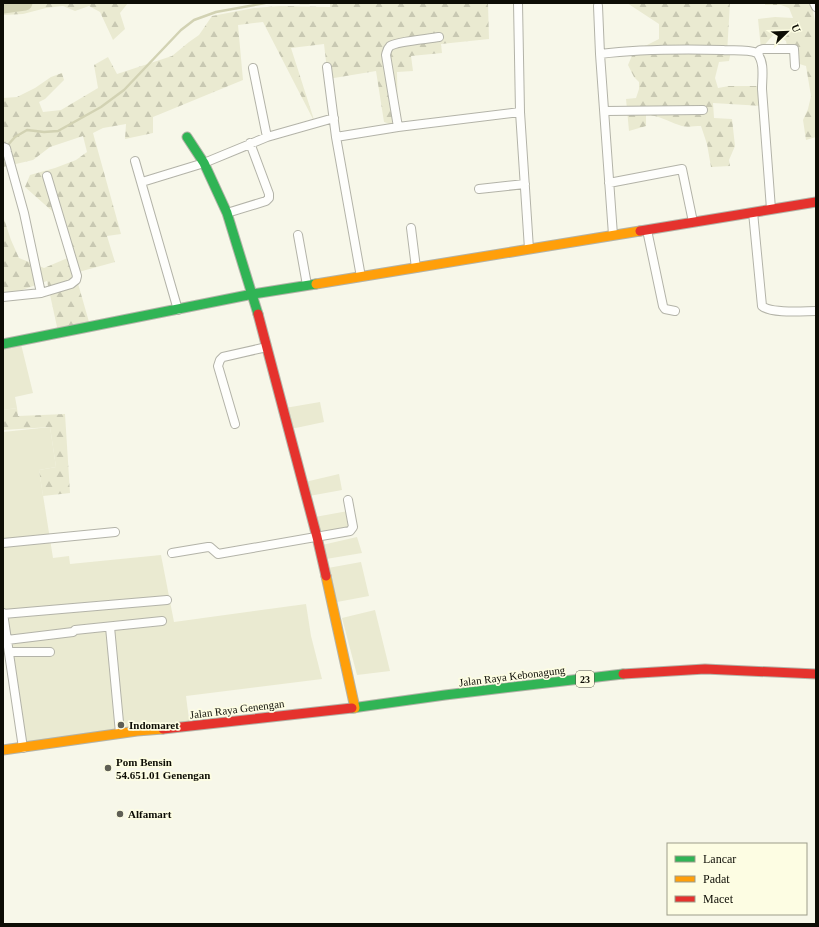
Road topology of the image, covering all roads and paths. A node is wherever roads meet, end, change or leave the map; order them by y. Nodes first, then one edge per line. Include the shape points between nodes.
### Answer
1 (518, 3) edge
2 (814, 3) edge
3 (598, 6) dead end
4 (816, 7) edge
5 (439, 37) dead end
6 (757, 53) junction
7 (600, 54) junction
8 (795, 66) dead end
9 (328, 67) dead end
10 (253, 68) dead end
11 (703, 110) dead end
12 (604, 111) junction
13 (520, 112) junction
14 (334, 118) junction
15 (398, 127) junction
16 (187, 137) dead end
17 (267, 137) junction
18 (336, 137) junction
19 (250, 143) junction
20 (3, 147) edge
21 (135, 161) dead end
22 (204, 163) junction
23 (47, 176) dead end
24 (142, 182) junction
25 (609, 183) junction
26 (525, 184) junction
27 (479, 189) dead end
28 (816, 202) edge
29 (771, 209) junction
30 (753, 212) junction
31 (227, 213) junction
32 (693, 222) junction
33 (411, 228) dead end
34 (647, 230) junction
35 (298, 235) dead end
36 (613, 235) junction
37 (529, 249) junction
38 (416, 268) junction
39 (361, 277) junction
40 (307, 285) junction
41 (41, 292) junction
42 (253, 294) junction
43 (3, 297) edge
44 (178, 310) junction
45 (675, 311) dead end
46 (816, 311) edge
47 (3, 344) edge
48 (266, 347) junction
49 (235, 424) dead end
50 (348, 500) dead end
51 (115, 532) dead end
52 (317, 537) junction
53 (3, 543) edge
54 (172, 553) dead end
55 (167, 600) dead end
56 (3, 614) edge
57 (162, 621) dead end
58 (110, 626) junction
59 (7, 640) junction
60 (9, 652) junction
61 (50, 652) dead end
62 (816, 674) edge
63 (355, 708) junction
64 (120, 733) junction
65 (23, 748) junction
66 (3, 750) edge

1 - 13 street
2 - 4 street
3 - 7 street
5 - 15 street via 392,45 387,51
6 - 7 street via 734,50 659,49
6 - 8 street via 763,49 794,49
6 - 29 street via 762,70
7 - 12 street
9 - 14 street
10 - 17 street
11 - 12 street
12 - 25 street
13 - 15 street
13 - 26 street
14 - 17 street
14 - 18 street
15 - 18 street
16 - 22 main road
17 - 19 street
18 - 39 street
19 - 22 street
19 - 31 street via 269,198
20 - 41 street via 6,148 22,206
21 - 24 street
22 - 24 street
22 - 31 main road
23 - 41 street via 77,276 71,284
24 - 44 street
25 - 32 street via 682,168
25 - 36 street
26 - 27 street
26 - 37 street
28 - 29 main road
29 - 30 main road
30 - 32 main road
30 - 46 street via 762,306 773,310
31 - 42 main road
32 - 34 main road
33 - 38 street
34 - 36 main road
34 - 45 street via 663,306
35 - 40 street
36 - 37 main road
37 - 38 main road
38 - 39 main road
39 - 40 main road
40 - 42 main road
41 - 43 street
42 - 44 main road
42 - 48 main road
44 - 47 main road
48 - 49 street via 223,357 220,360 218,366
48 - 52 main road
50 - 52 street via 352,530
51 - 53 street
52 - 54 street via 218,554 210,547
52 - 63 main road
55 - 56 street
56 - 59 street
57 - 58 street
58 - 59 street
58 - 64 street
59 - 60 street
60 - 61 street
60 - 65 street
62 - 63 main road, Jalan Raya Kebonagung / 23 via 705,669 665,671 445,695
63 - 64 main road, Jalan Raya Genengan / 23
64 - 65 main road, Jalan Raya Genengan / 23
65 - 66 main road, Jalan Raya Genengan / 23

